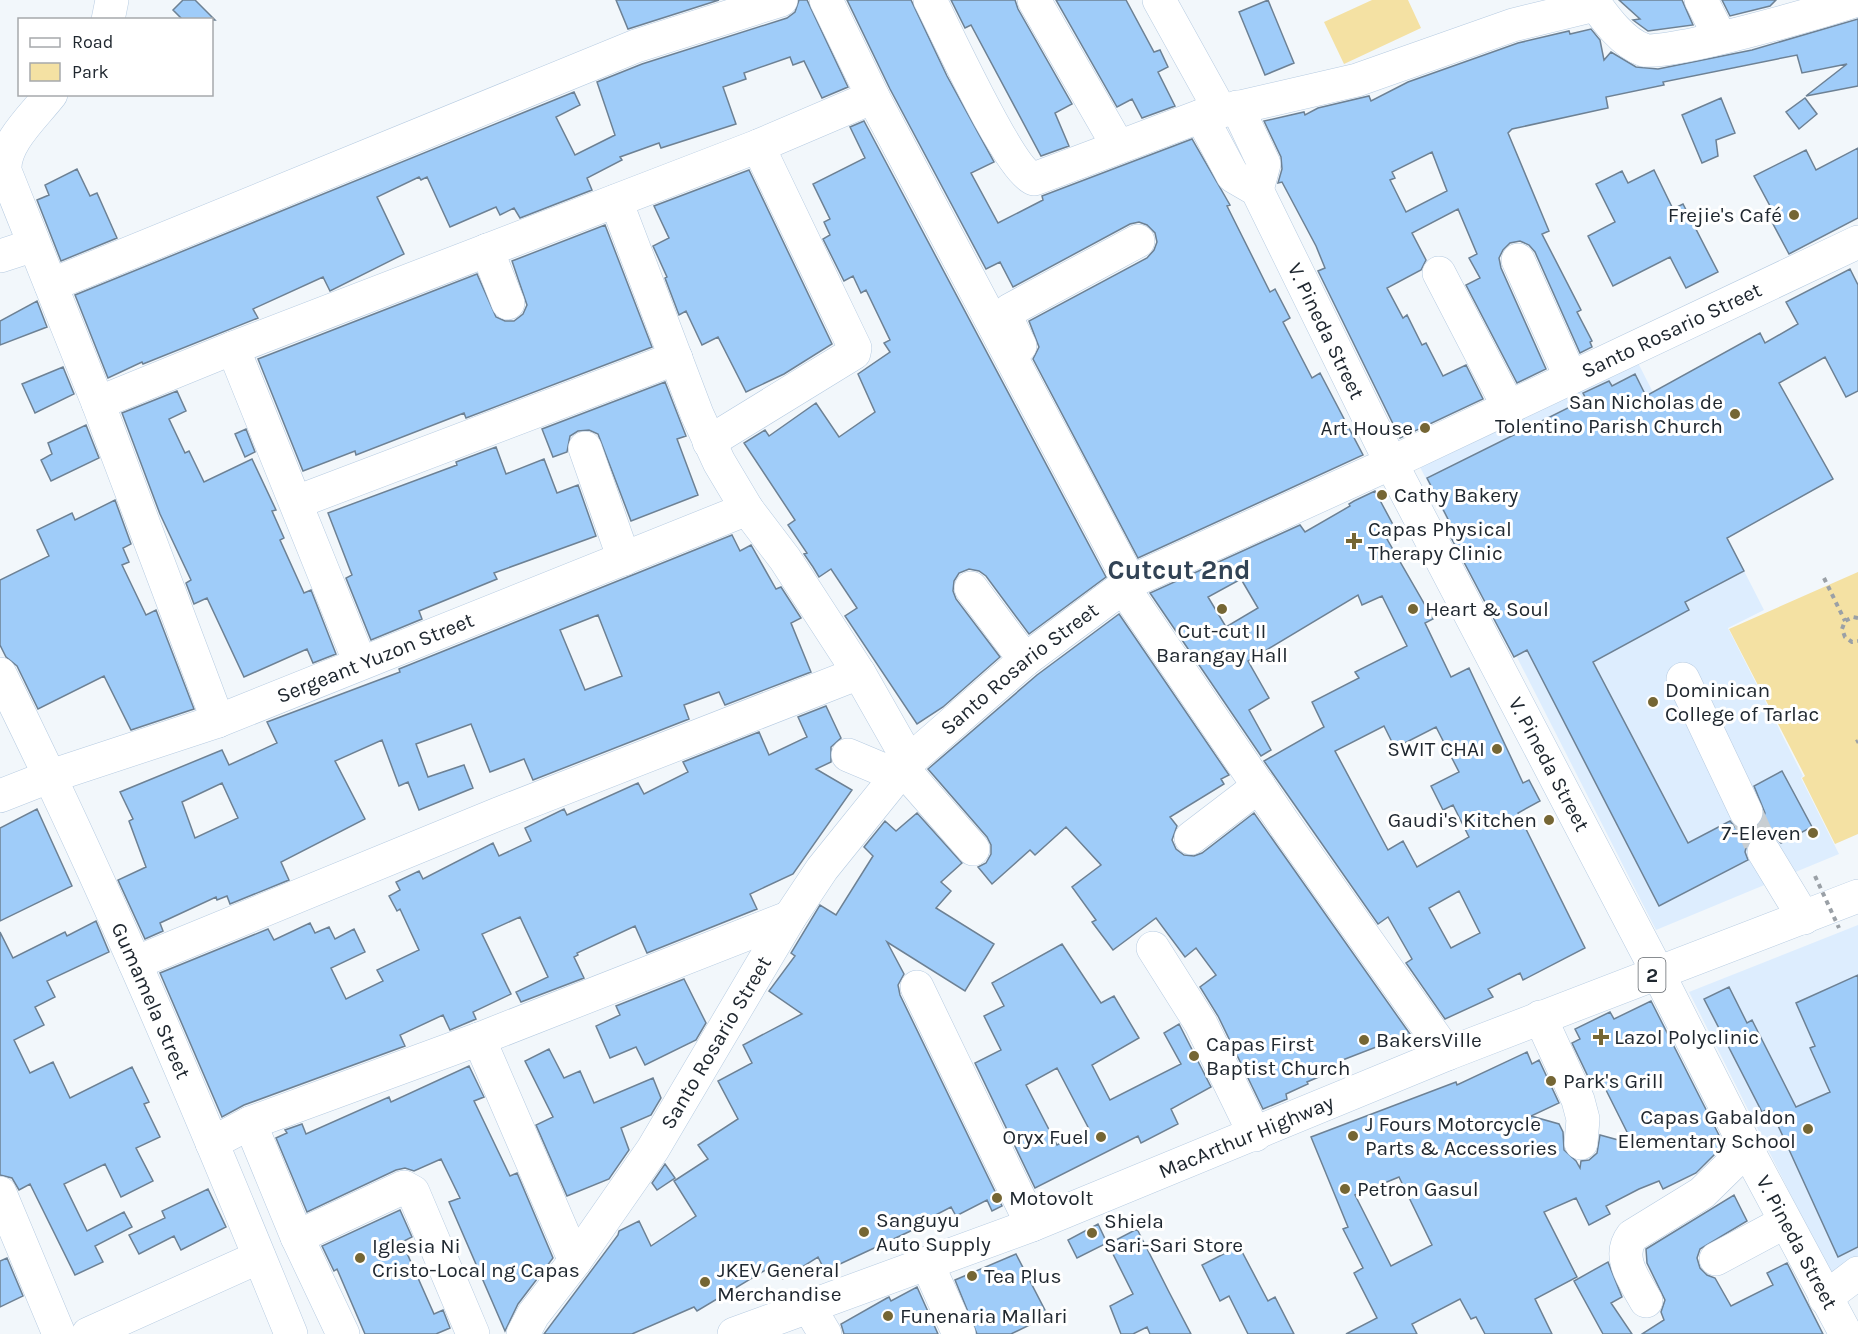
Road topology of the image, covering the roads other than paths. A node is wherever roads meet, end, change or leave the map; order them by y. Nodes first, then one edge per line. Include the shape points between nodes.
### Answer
1 (112, 0) edge
2 (781, 0) edge
3 (826, 0) edge
4 (930, 0) edge
5 (1034, 0) edge
6 (1701, 0) edge
7 (1857, 0) edge
8 (1594, 2) edge
9 (1170, 3) edge
10 (1804, 8) edge
11 (108, 18) edge
12 (1720, 37) junction
13 (49, 96) edge
14 (873, 97) junction
15 (1219, 111) junction
16 (758, 146) junction
17 (1118, 146) junction
18 (616, 201) junction
19 (1138, 241) dead end
20 (1858, 242) edge
21 (34, 244) junction
22 (487, 250) junction
23 (0, 256) edge
24 (1518, 260) dead end
25 (1439, 273) dead end
26 (51, 285) junction
27 (508, 303) dead end
28 (233, 348) junction
29 (676, 358) junction
30 (1014, 359) junction
31 (1570, 376) junction
32 (98, 403) junction
33 (1508, 406) junction
34 (709, 442) junction
35 (585, 448) dead end
36 (1391, 463) junction
37 (297, 502) junction
38 (747, 509) junction
39 (624, 559) junction
40 (1127, 585) junction
41 (970, 588) dead end
42 (1025, 660) junction
43 (360, 663) junction
44 (859, 673) junction
45 (0, 674) edge
46 (1683, 679) dead end
47 (218, 721) junction
48 (848, 755) dead end
49 (903, 769) junction
50 (51, 776) junction
51 (1258, 786) junction
52 (0, 796) edge
53 (1746, 812) tunnel mouth
54 (1191, 838) dead end
55 (973, 849) dead end
56 (1764, 852) tunnel mouth
57 (1858, 896) edge
58 (790, 917) junction
59 (1804, 918) junction
60 (1153, 948) dead end
61 (135, 963) junction
62 (1658, 973) junction
63 (917, 987) dead end
64 (1540, 1017) junction
65 (479, 1039) junction
66 (1447, 1054) junction
67 (250, 1123) junction
68 (1255, 1135) junction
69 (212, 1143) junction
70 (1581, 1143) dead end
71 (1748, 1149) junction
72 (0, 1193) edge
73 (1785, 1222) junction
74 (1032, 1225) junction
75 (297, 1236) junction
76 (260, 1257) junction
77 (1716, 1259) dead end
78 (575, 1261) junction
79 (927, 1263) junction
80 (1858, 1274) edge
81 (1825, 1298) junction
82 (1646, 1301) dead end
83 (817, 1320) edge
84 (58, 1334) edge
85 (88, 1334) edge
86 (291, 1334) edge
87 (343, 1334) edge
88 (473, 1334) edge
89 (523, 1334) edge
90 (734, 1334) edge
91 (959, 1334) edge
92 (1846, 1334) edge

1 - 11 main road
2 - 26 main road via 636,46
3 - 14 main road
4 - 17 main road via 1006,147 1026,176 1045,176
5 - 17 main road
6 - 12 main road
7 - 10 main road
8 - 12 main road via 1633,44 1646,51
8 - 15 main road via 1513,25 1357,80
9 - 15 main road, V. Pineda Street
10 - 12 main road
13 - 21 main road via 4,160 4,171
14 - 16 main road
14 - 30 main road
15 - 17 main road
15 - 36 main road, V. Pineda Street via 1264,164 1257,190
16 - 18 main road
16 - 34 main road via 855,348 854,353
18 - 22 main road
18 - 29 main road
19 - 30 main road via 1010,310 1005,315 1007,322 1022,351
20 - 31 main road, Santo Rosario Street
21 - 23 main road
21 - 26 main road
22 - 27 main road
22 - 28 main road
24 - 31 main road
25 - 33 main road
26 - 32 main road
28 - 32 main road
28 - 37 main road
29 - 34 main road
29 - 37 main road
30 - 40 main road
31 - 33 main road, Santo Rosario Street
32 - 47 main road
33 - 36 main road, Santo Rosario Street
34 - 38 main road
35 - 39 main road
36 - 40 main road, Santo Rosario Street
36 - 62 main road, V. Pineda Street
37 - 43 main road
38 - 39 main road, Sergeant Yuzon Street
38 - 44 main road via 785,559
39 - 43 main road, Sergeant Yuzon Street
40 - 42 main road, Santo Rosario Street
40 - 51 main road
41 - 42 main road
42 - 49 main road, Santo Rosario Street
43 - 47 main road, Sergeant Yuzon Street
44 - 49 main road
44 - 61 main road
45 - 50 main road, Gumamela Street
46 - 53 main road
47 - 50 main road, Sergeant Yuzon Street
48 - 49 main road
49 - 55 main road
49 - 58 main road, Santo Rosario Street via 822,869
50 - 52 main road, Sergeant Yuzon Street
50 - 61 main road, Gumamela Street
51 - 54 main road
51 - 66 main road
56 - 59 main road
57 - 59 main road, MacArthur Highway / 2
58 - 65 main road
58 - 78 main road, Santo Rosario Street via 653,1149
59 - 62 main road, MacArthur Highway / 2
60 - 68 main road via 1201,1024
61 - 69 main road, Gumamela Street
62 - 64 main road, MacArthur Highway / 2
62 - 71 main road, V. Pineda Street
63 - 74 main road
64 - 66 main road, MacArthur Highway / 2
64 - 70 main road via 1578,1100 1583,1119
65 - 67 main road
65 - 78 main road
66 - 68 main road, MacArthur Highway / 2
67 - 69 main road
67 - 75 main road
68 - 74 main road, MacArthur Highway / 2
69 - 76 main road, Gumamela Street
71 - 73 main road, V. Pineda Street
71 - 82 main road via 1702,1193 1632,1236 1625,1245 1625,1260
72 - 84 main road
73 - 77 main road
73 - 81 main road, V. Pineda Street
74 - 79 main road, MacArthur Highway / 2
75 - 87 main road
75 - 88 main road via 408,1188
76 - 85 main road
76 - 86 main road, Gumamela Street
78 - 89 main road, Santo Rosario Street
79 - 83 main road, MacArthur Highway / 2
79 - 91 main road
80 - 81 main road
81 - 92 main road, V. Pineda Street
83 - 90 main road, MacArthur Highway / 2

